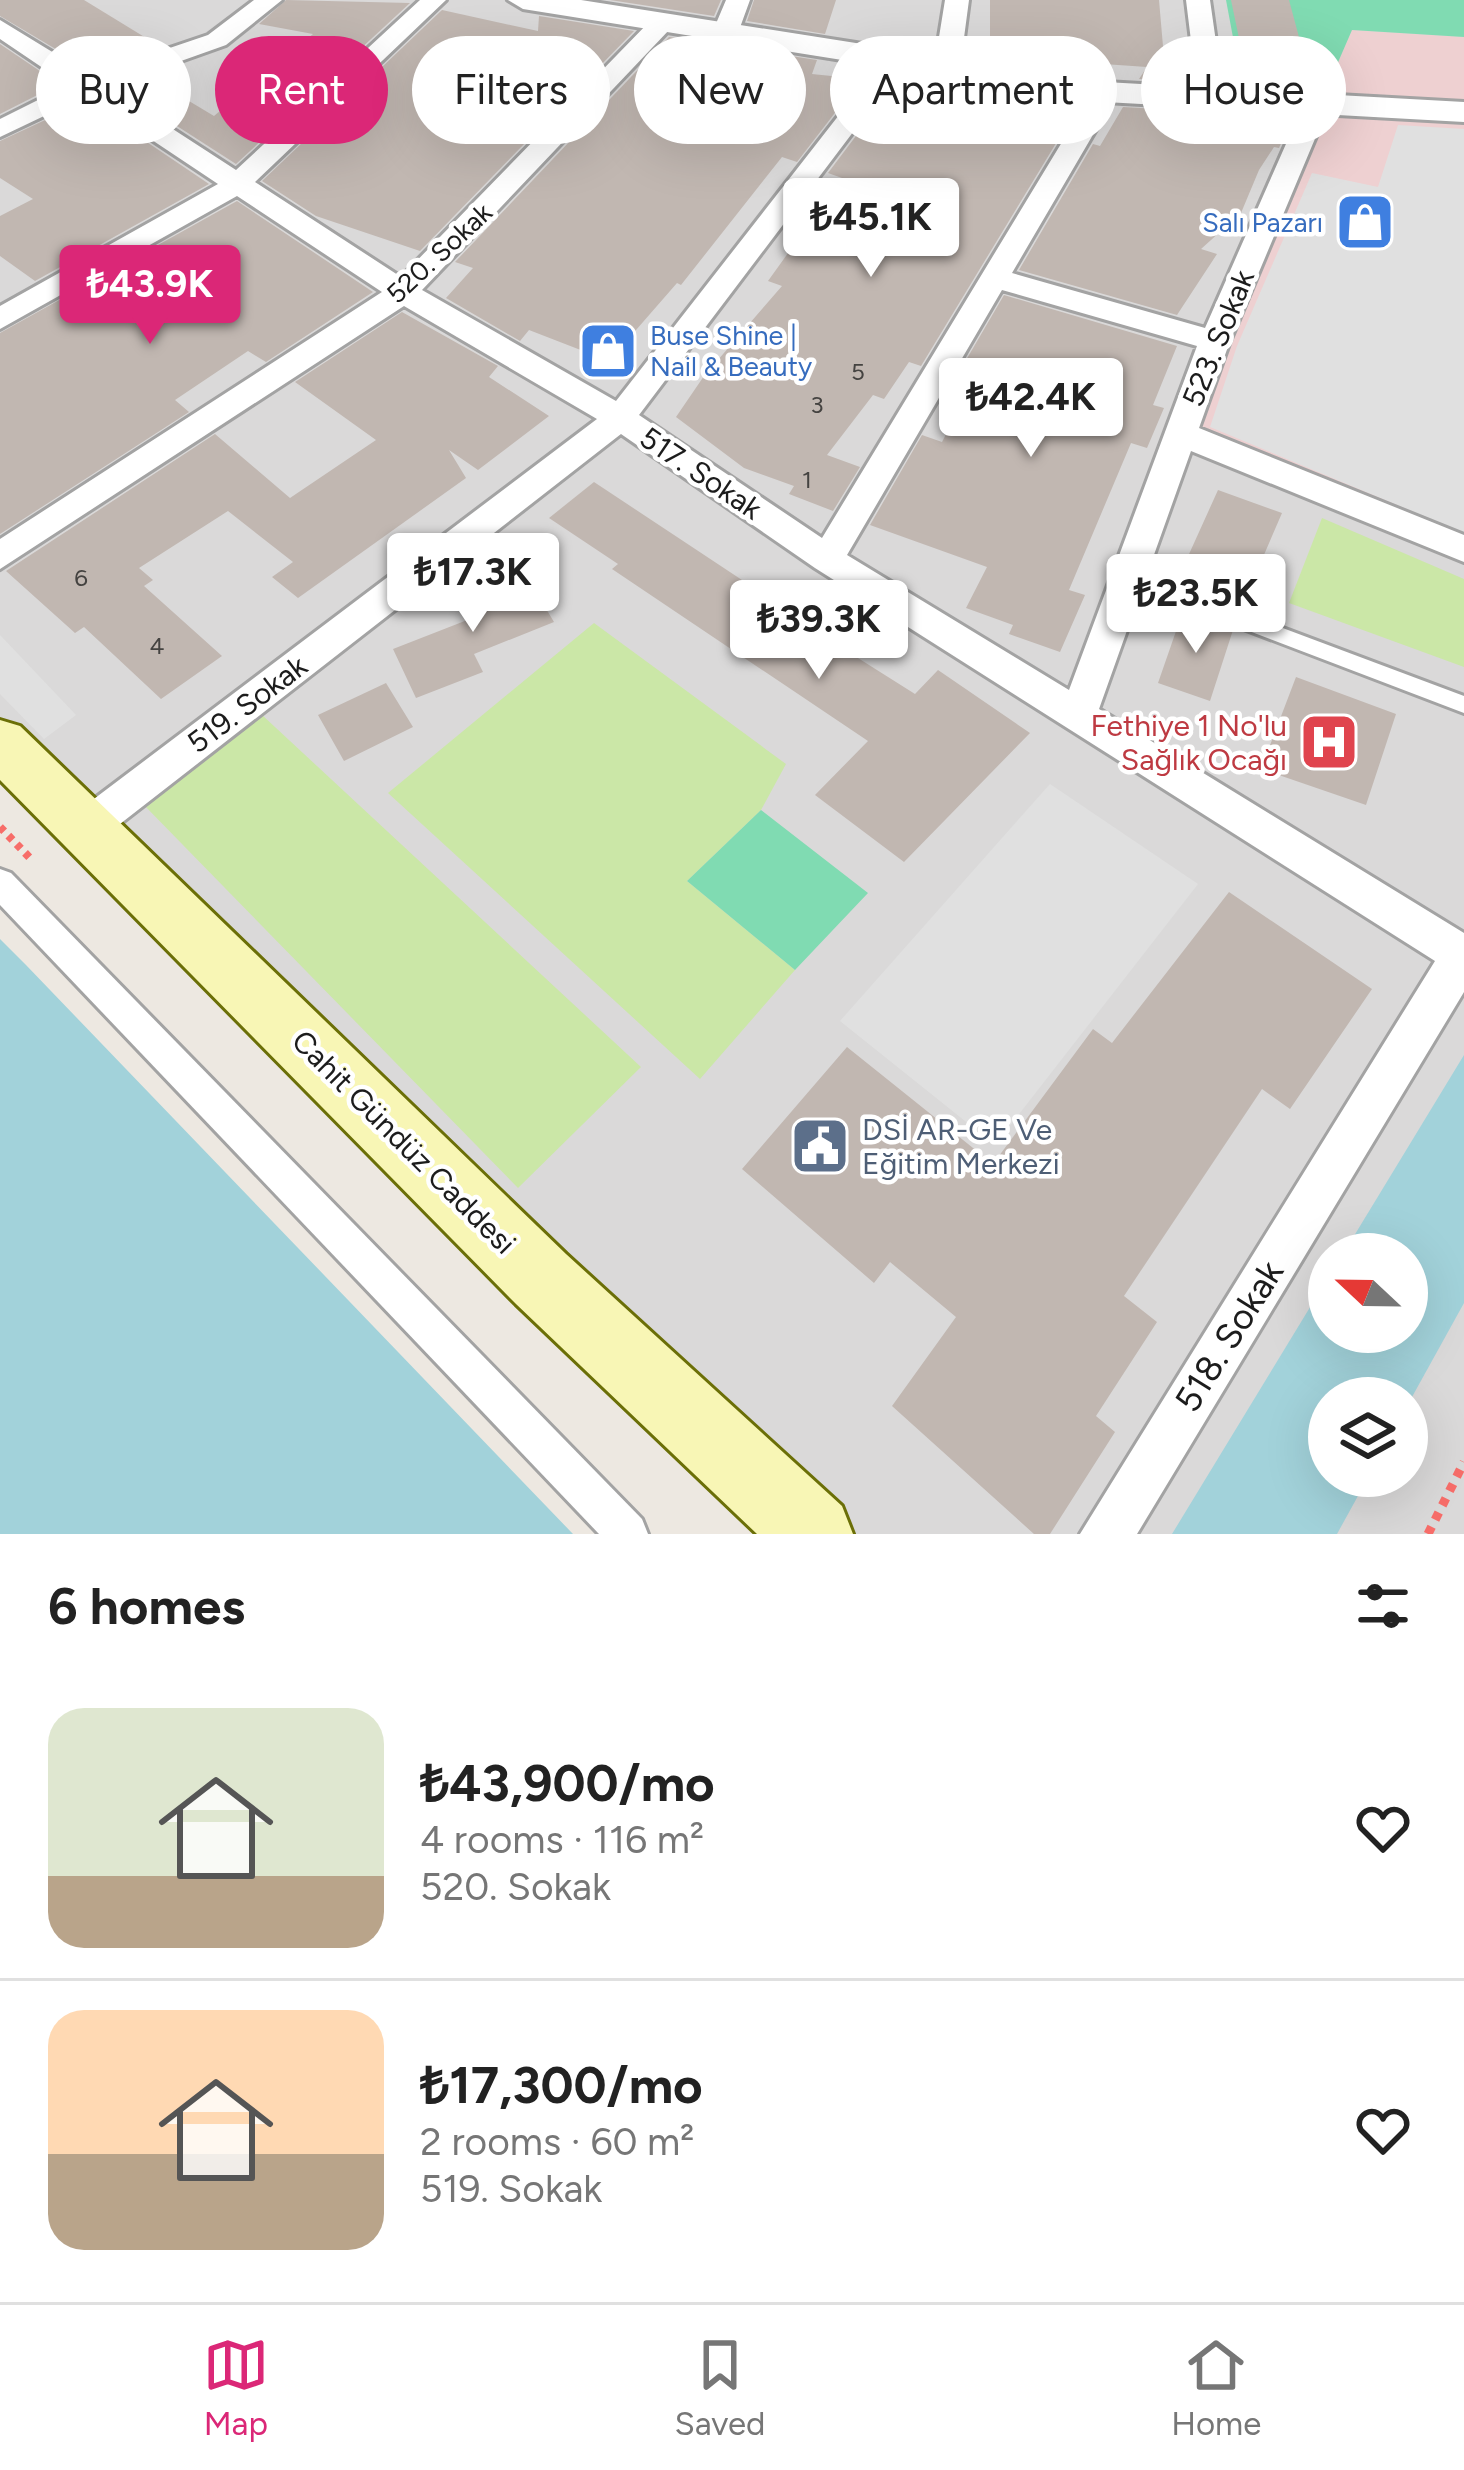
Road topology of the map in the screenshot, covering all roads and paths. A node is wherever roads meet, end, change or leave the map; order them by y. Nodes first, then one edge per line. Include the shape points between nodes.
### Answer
1 (270, 0) edge
2 (434, 0) edge
3 (523, 0) edge
4 (738, 0) edge
5 (957, 0) edge
6 (1198, 0) edge
7 (661, 25) junction
8 (0, 28) edge
9 (725, 33) junction
10 (951, 36) edge
11 (1203, 36) edge
12 (191, 49) edge
13 (36, 50) edge
14 (830, 50) edge
15 (1346, 105) edge
16 (36, 111) edge
17 (1464, 112) edge
18 (0, 129) edge
19 (177, 144) edge
20 (830, 144) edge
21 (1075, 144) edge
22 (1299, 144) edge
23 (236, 185) junction
24 (996, 278) junction
25 (403, 292) junction
26 (0, 319) edge
27 (1215, 340) junction
28 (620, 418) junction
29 (1180, 434) junction
30 (1464, 549) edge
31 (0, 556) edge
32 (827, 559) junction
33 (1128, 577) junction
34 (1464, 705) edge
35 (1079, 712) junction
36 (0, 742) edge
37 (88, 826) junction
38 (0, 883) edge
39 (1463, 954) edge
40 (1464, 1462) edge
41 (627, 1534) edge
42 (814, 1534) edge
43 (1107, 1534) edge
44 (1428, 1534) edge

1 - 12 street via 217,40
2 - 23 street
3 - 7 street
4 - 9 street
5 - 10 street
6 - 11 street
7 - 9 street
7 - 25 street, 520. Sokak
8 - 13 street, 517. Sokak
9 - 14 street
15 - 17 street
16 - 18 street
19 - 23 street, 517. Sokak
20 - 28 street, 519. Sokak
21 - 24 street
22 - 27 street, 523. Sokak
23 - 25 street, 517. Sokak
23 - 26 street
24 - 27 street
24 - 32 street
25 - 28 street, 517. Sokak
25 - 31 street, 520. Sokak
27 - 29 street, 523. Sokak
28 - 32 street, 517. Sokak
28 - 37 street, 519. Sokak
29 - 30 street
29 - 33 street, 523. Sokak
32 - 35 street, 517. Sokak
33 - 34 lane
33 - 35 street, 523. Sokak
35 - 39 street, 517. Sokak
36 - 37 main road, Cahit Gündüz Caddesi
37 - 42 main road, Cahit Gündüz Caddesi via 541,1279
38 - 41 street
39 - 43 street, 518. Sokak
40 - 44 path

